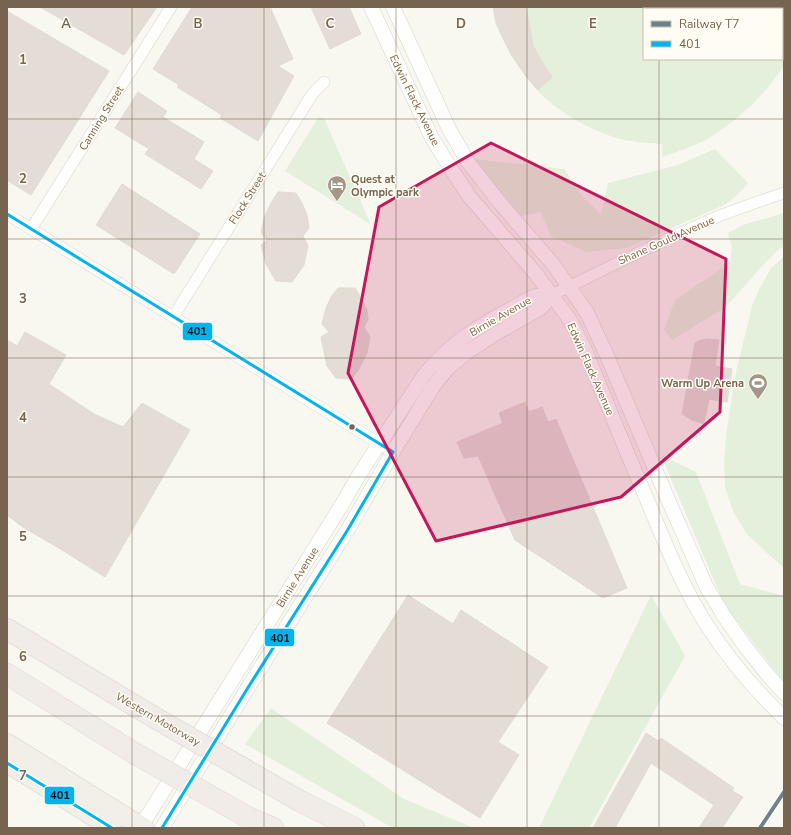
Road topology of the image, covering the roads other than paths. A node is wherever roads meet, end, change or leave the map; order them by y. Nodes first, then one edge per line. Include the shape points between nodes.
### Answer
1 (171, 7) edge
2 (371, 7) edge
3 (393, 7) edge
4 (324, 82) dead end
5 (784, 193) edge
6 (7, 214) edge
7 (31, 229) junction
8 (568, 286) junction
9 (552, 294) junction
10 (172, 317) junction
11 (461, 348) junction
12 (380, 443) junction
13 (393, 452) junction
14 (7, 629) edge
15 (762, 668) junction
16 (7, 674) edge
17 (748, 681) junction
18 (784, 693) edge
19 (784, 718) edge
20 (7, 743) edge
21 (7, 763) edge
22 (112, 828) edge
23 (144, 828) edge
24 (162, 828) edge
25 (273, 828) edge
26 (354, 828) edge

1 - 7 street, Canning Street
2 - 9 street, Edwin Flack Avenue via 432,138 455,175 469,196
3 - 8 street, Edwin Flack Avenue via 449,129 468,162
4 - 10 street, Flock Street via 313,93
5 - 8 street, Shane Gould Avenue via 714,218
6 - 7 street
7 - 10 street
8 - 9 street, Shane Gould Avenue
8 - 15 street, Edwin Flack Avenue via 586,313 604,349 706,586 724,616
9 - 11 street, Birnie Avenue via 542,308 490,337
9 - 17 street, Edwin Flack Avenue via 570,320 585,350 668,551 691,598 708,627
10 - 12 street
11 - 12 street, Birnie Avenue via 440,357 424,375
11 - 13 street, Birnie Avenue via 432,388
12 - 13 street
12 - 23 street, Birnie Avenue via 145,820
13 - 24 street, Birnie Avenue via 347,531
14 - 26 highway, Western Motorway, bridge via 157,719 300,801
15 - 17 street
15 - 18 street, Edwin Flack Avenue
16 - 25 highway, bridge via 134,753 249,818
17 - 19 street, Edwin Flack Avenue
20 - 23 highway
21 - 22 highway

